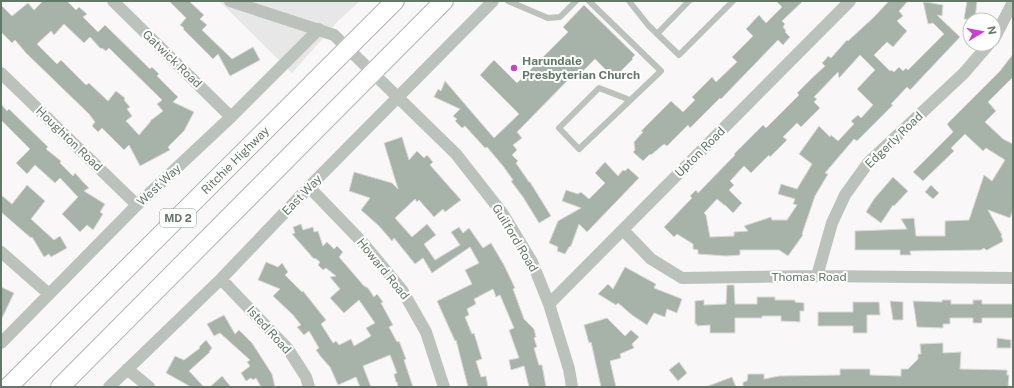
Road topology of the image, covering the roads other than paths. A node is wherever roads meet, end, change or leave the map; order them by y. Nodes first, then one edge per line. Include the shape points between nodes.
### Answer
1 (112, 1) edge
2 (230, 1) edge
3 (396, 1) edge
4 (444, 1) edge
5 (493, 1) edge
6 (508, 1) edge
7 (576, 1) edge
8 (590, 1) edge
9 (629, 1) edge
10 (689, 1) edge
11 (733, 1) edge
12 (850, 1) edge
13 (1013, 2) edge
14 (1002, 23) edge
15 (319, 29) junction
16 (657, 34) junction
17 (348, 48) junction
18 (982, 52) edge
19 (373, 72) junction
20 (1, 73) edge
21 (398, 97) junction
22 (630, 100) junction
23 (231, 117) junction
24 (309, 187) junction
25 (137, 205) junction
26 (623, 230) junction
27 (1, 252) edge
28 (817, 276) junction
29 (1013, 278) edge
30 (221, 279) junction
31 (49, 294) junction
32 (549, 304) junction
33 (1, 343) edge
34 (127, 369) junction
35 (8, 387) edge
36 (60, 387) edge
37 (109, 387) edge
38 (149, 387) edge
39 (310, 387) edge
40 (444, 387) edge
41 (572, 387) edge

1 - 23 street, Gatwick Road
2 - 15 street, Guilford Road
3 - 17 main road, Ritchie Highway / MD 2
4 - 19 main road, MD 2
5 - 21 street, East Way
6 - 7 lane via 548,18 560,17
8 - 22 lane via 661,71
9 - 16 lane
10 - 16 lane
11 - 16 lane via 679,55
12 - 26 street, Upton Road
13 - 14 street
15 - 17 street, Guilford Road via 334,35
15 - 23 street, West Way
17 - 19 street, Guilford Road
17 - 35 main road, Ritchie Highway / MD 2
18 - 28 street, Edgerly Road via 964,74 868,163 845,195 832,223
19 - 21 street, Guilford Road
19 - 36 main road, MD 2
20 - 25 street, Houghton Road
21 - 24 street, East Way
21 - 32 street, Guilford Road via 456,154 503,214 532,262
22 - 22 lane via 599,88 559,128 579,149
23 - 25 street, West Way
24 - 30 street, East Way
24 - 40 street, Howard Road via 363,243 402,290 426,332
25 - 31 street, West Way
26 - 28 street, Thomas Road via 651,259 682,278
26 - 32 street, Upton Road
27 - 31 street
28 - 29 street, Thomas Road
30 - 34 street, East Way
30 - 39 street, Isted Road via 288,349
31 - 33 street, West Way
32 - 41 street, Guilford Road
34 - 37 street, East Way
34 - 38 street

